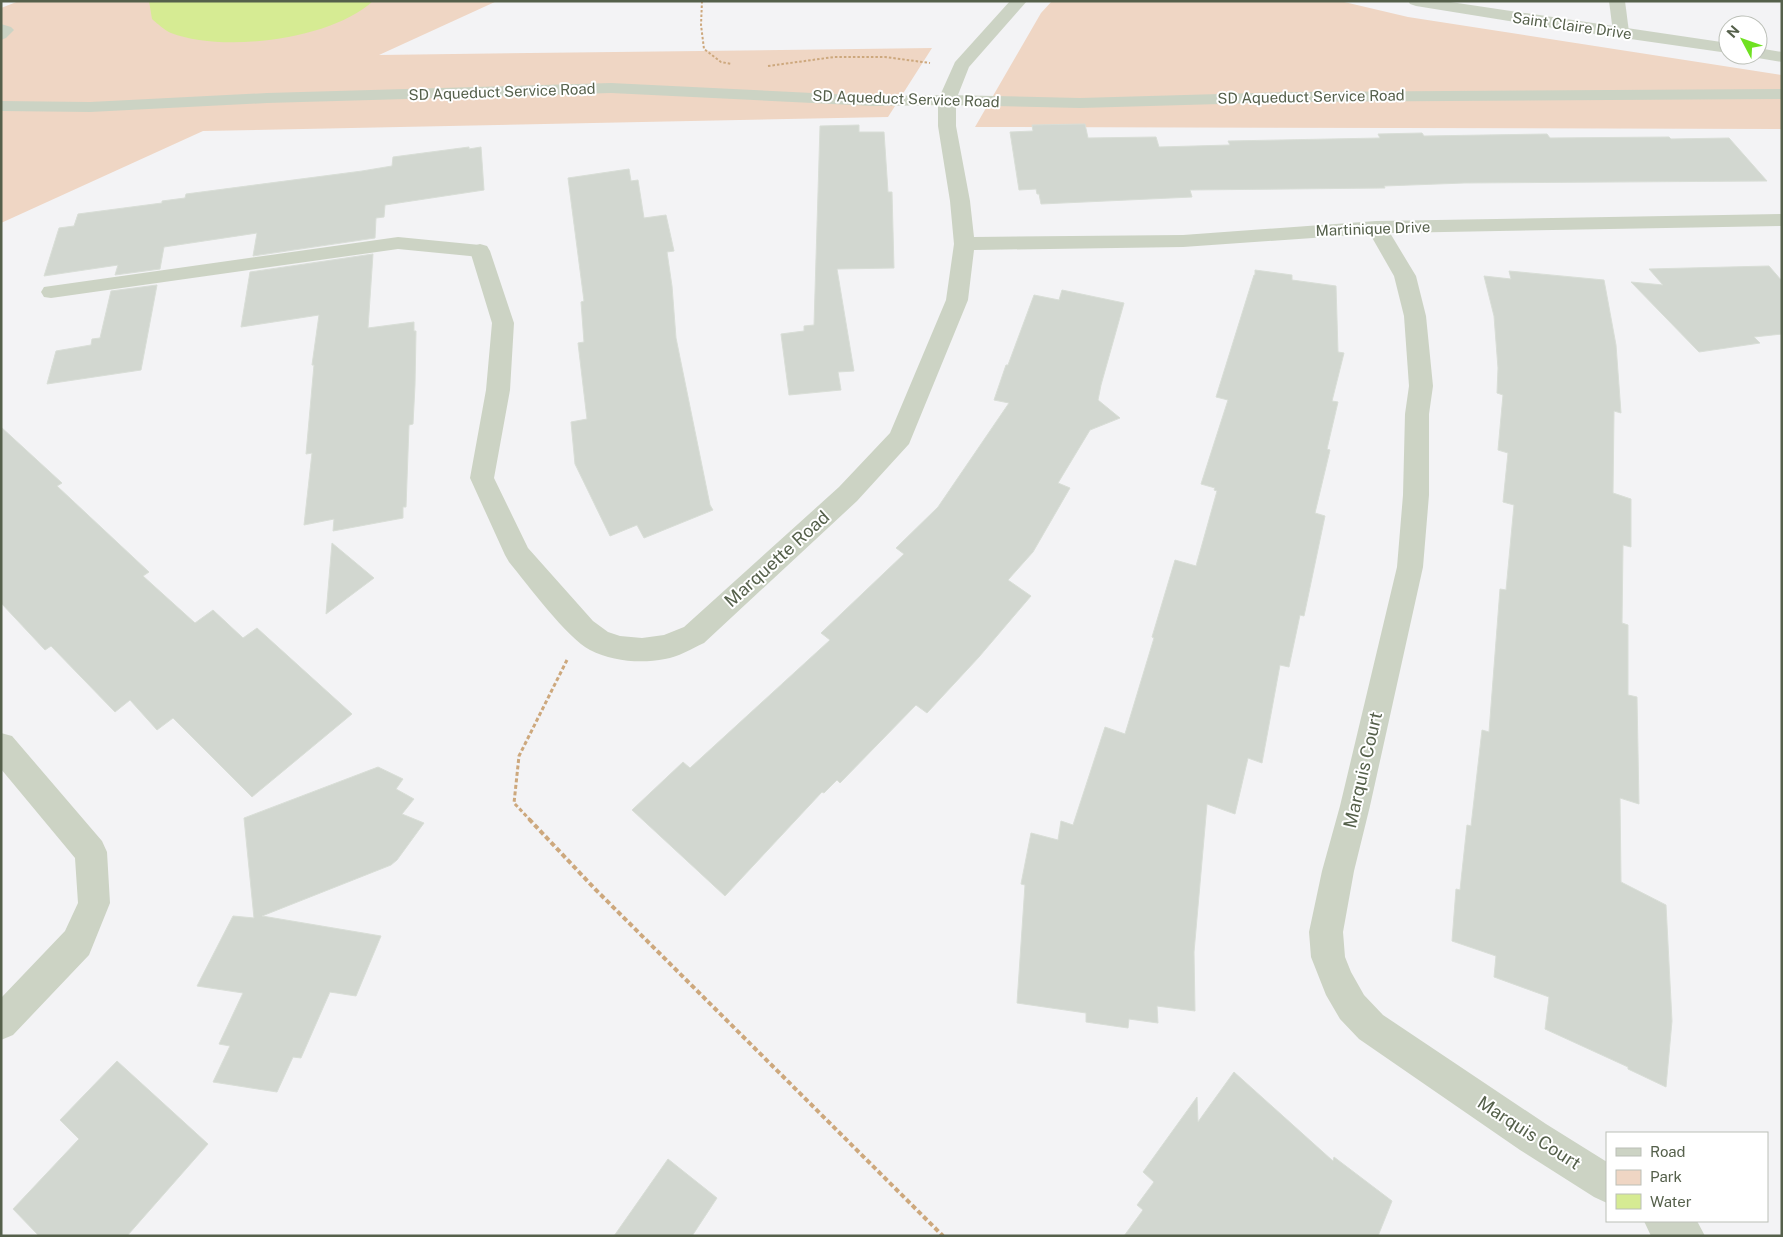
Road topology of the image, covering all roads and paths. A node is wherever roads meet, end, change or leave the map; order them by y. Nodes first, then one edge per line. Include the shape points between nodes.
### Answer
1 (702, 1) edge
2 (1019, 1) edge
3 (1416, 1) edge
4 (1617, 1) edge
5 (1, 30) edge
6 (1621, 32) junction
7 (1, 35) edge
8 (1718, 47) edge
9 (1768, 55) edge
10 (1782, 57) edge
11 (737, 65) dead end
12 (761, 66) dead end
13 (961, 66) junction
14 (1782, 94) edge
15 (947, 100) junction
16 (1, 106) edge
17 (1782, 220) edge
18 (1376, 227) junction
19 (964, 244) junction
20 (480, 251) joint
21 (51, 292) dead end
22 (583, 629) junction
23 (1, 746) edge
24 (1, 1023) edge
25 (1606, 1183) edge
26 (1665, 1222) edge
27 (943, 1236) edge
28 (1686, 1236) edge

1 - 11 path via 704,49 721,62
2 - 13 street, Marquette Road
3 - 6 street, Saint Claire Drive via 1522,20
4 - 6 street
5 - 7 lane via 6,30
6 - 8 street, Saint Claire Drive
9 - 10 street
12 - 13 path via 834,57 876,57
13 - 15 street, Marquette Road
14 - 15 lane, SD Aqueduct Service Road via 1289,97 1080,104
15 - 16 lane, SD Aqueduct Service Road via 873,101 611,88 267,98 90,107
15 - 19 street, Marquette Road via 946,126
17 - 18 street, Martinique Drive
18 - 19 street, Martinique Drive via 1183,241
18 - 25 street, Marquis Court via 1405,276 1415,316 1421,386 1417,414 1416,495 1410,567 1338,871 1326,932 1328,957 1352,1007 1371,1027
19 - 22 street, Marquette Road via 957,300 900,438 848,494 694,635 666,647 642,650 620,648 599,641
20 - 21 lane via 398,243
20 - 22 street, Marquette Road via 503,323 498,390 482,478 518,555
22 - 27 path via 519,756 514,803 602,896
23 - 24 street via 91,852 94,903 77,943
26 - 28 street

